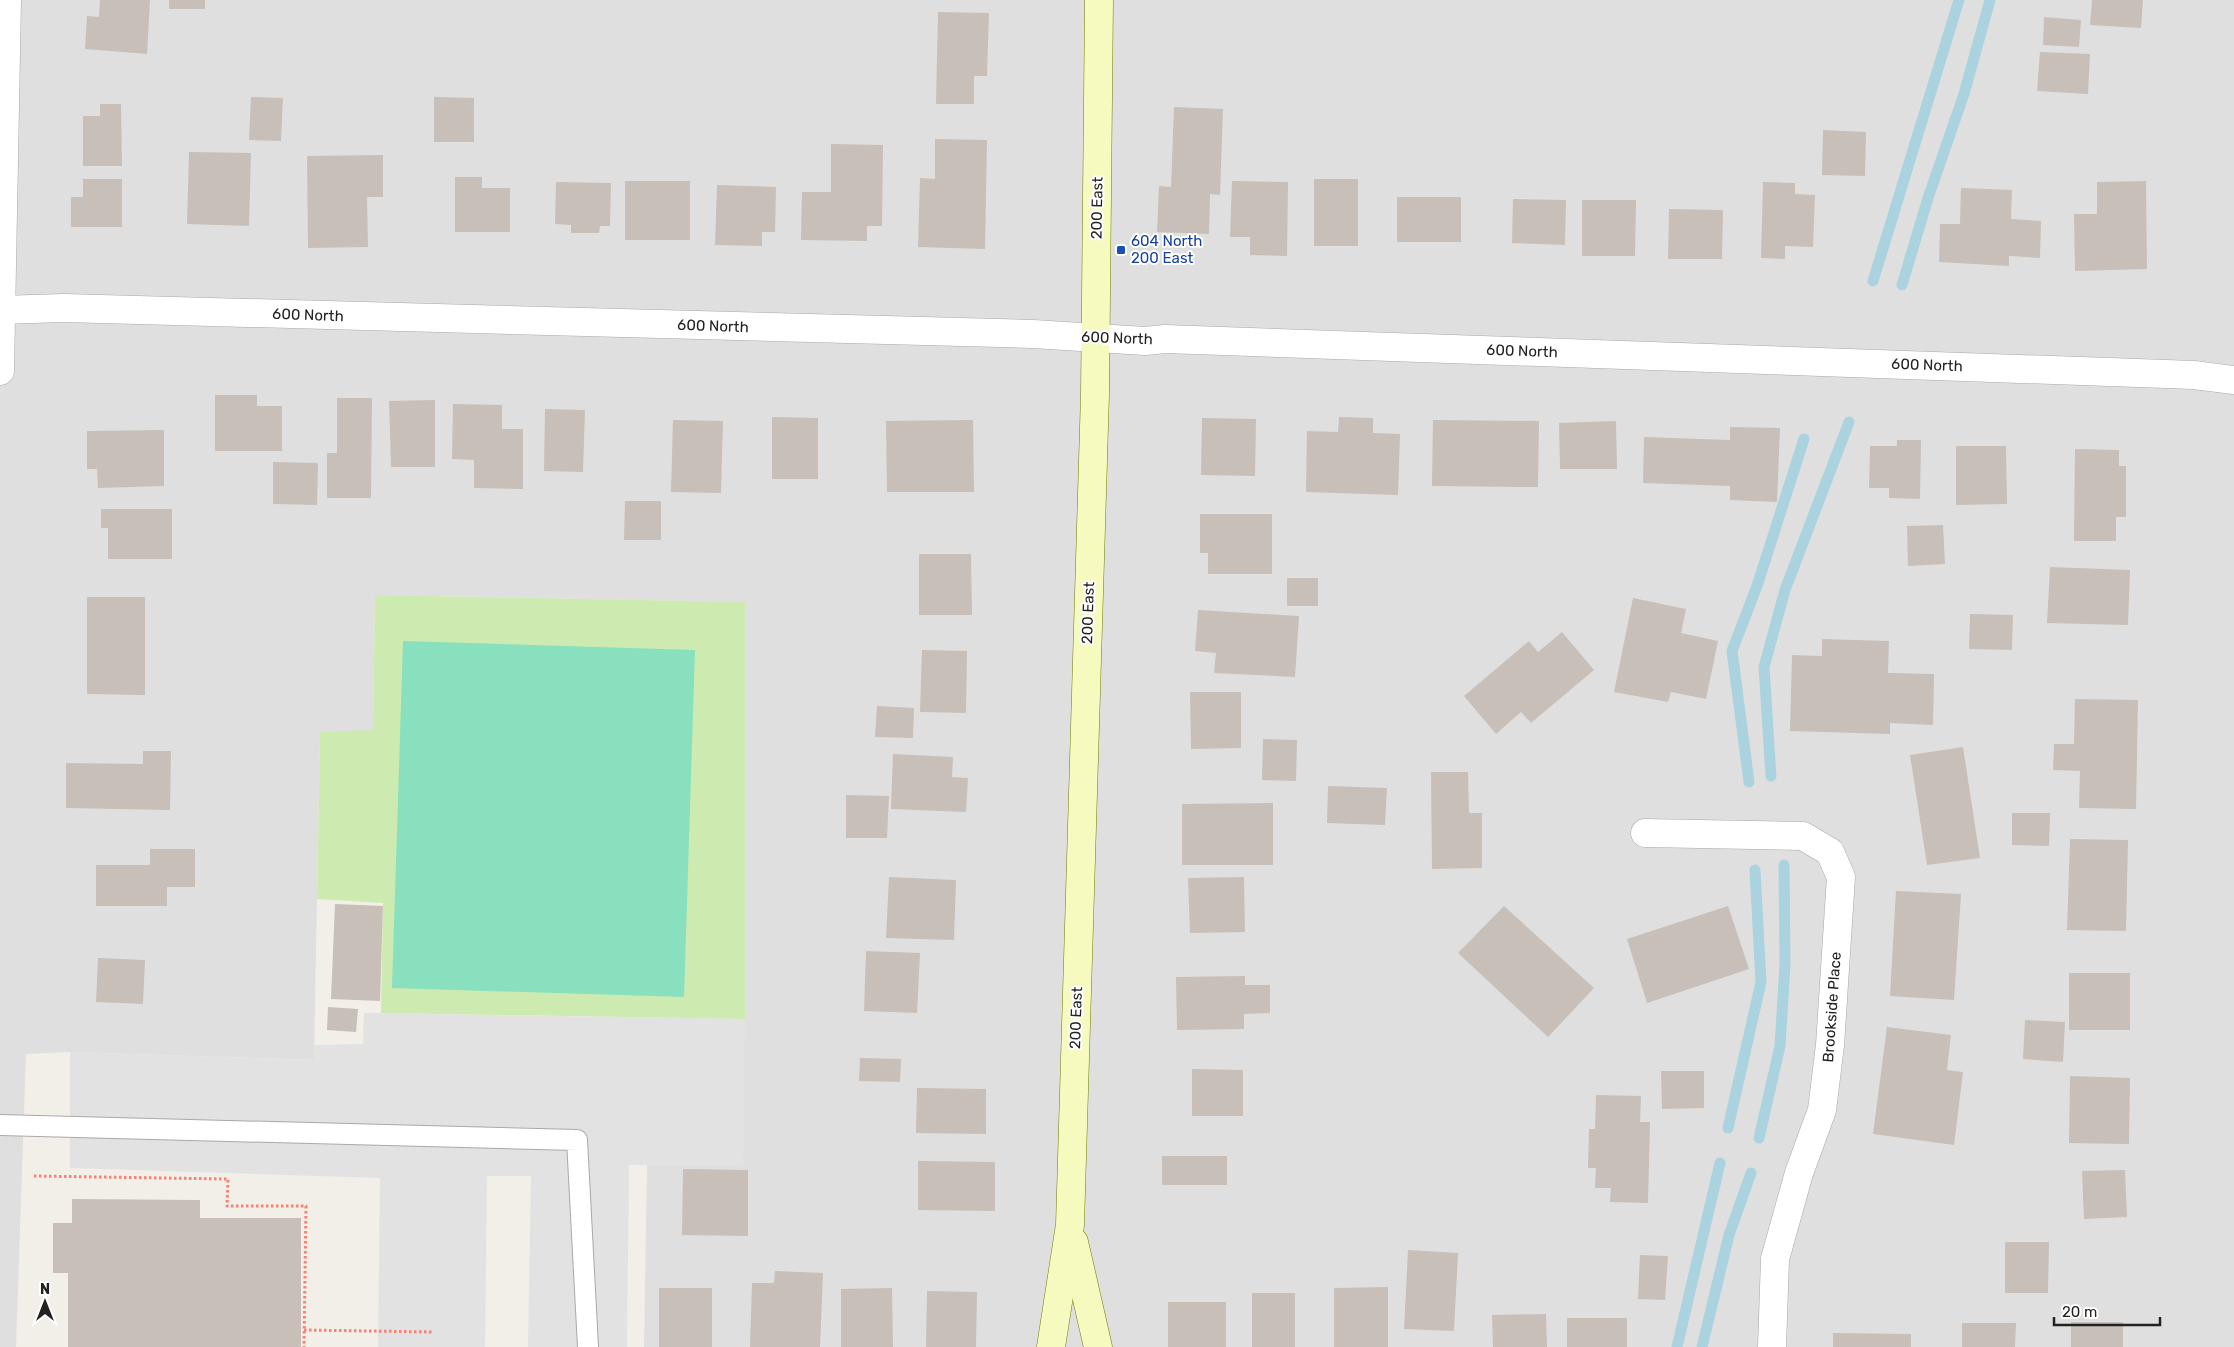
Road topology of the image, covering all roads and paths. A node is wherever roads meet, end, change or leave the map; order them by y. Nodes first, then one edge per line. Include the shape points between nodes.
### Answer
1 (7, 0) edge
2 (1100, 0) edge
3 (0, 310) edge
4 (1096, 338) junction
5 (0, 371) edge
6 (2234, 380) edge
7 (1645, 833) dead end
8 (0, 1125) edge
9 (34, 1176) dead end
10 (1070, 1226) junction
11 (304, 1330) junction
12 (433, 1332) dead end
13 (304, 1347) edge
14 (588, 1347) edge
15 (1051, 1347) edge
16 (1098, 1347) edge
17 (1772, 1347) edge

1 - 3 street
2 - 4 main road, 200 East
3 - 4 street, 600 North via 84,309
3 - 5 street
4 - 6 street, 600 North via 2174,374
4 - 10 main road, 200 East
7 - 17 street, Brookside Place via 1804,836 1830,852 1841,877 1830,1045 1822,1110 1799,1173 1775,1259
8 - 14 lane via 577,1140
9 - 11 path via 228,1179 227,1206 306,1206
10 - 15 main road, 200 East
10 - 16 main road, 200 East
11 - 12 path
11 - 13 path

